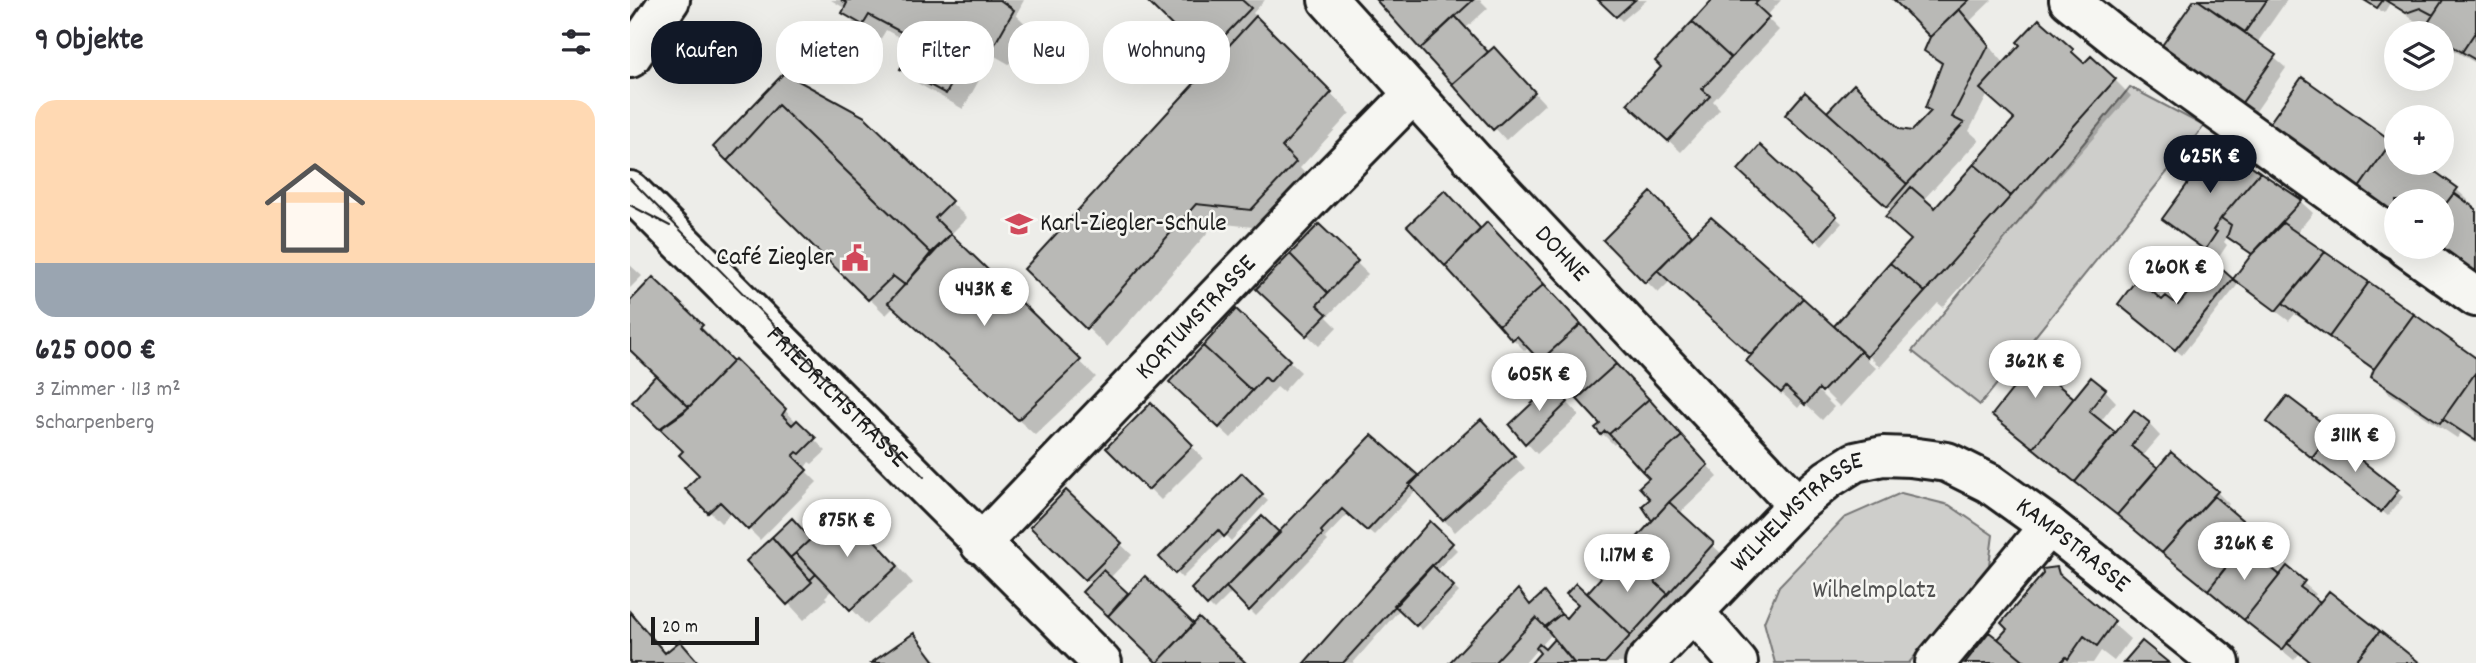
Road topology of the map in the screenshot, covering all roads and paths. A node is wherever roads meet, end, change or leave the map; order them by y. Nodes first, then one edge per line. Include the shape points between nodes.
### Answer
1 (670, 0) edge
2 (1328, 0) edge
3 (2070, 0) edge
4 (630, 58) edge
5 (1413, 94) junction
6 (630, 191) edge
7 (2384, 230) edge
8 (2423, 259) edge
9 (2476, 297) edge
10 (1910, 457) joint
11 (1797, 505) junction
12 (2049, 526) junction
13 (981, 544) junction
14 (1694, 611) junction
15 (1102, 663) edge
16 (1645, 663) edge
17 (1738, 663) edge
18 (1935, 663) edge
19 (2220, 663) edge

1 - 4 street
2 - 5 street, DOHNE
3 - 7 street
5 - 11 street, DOHNE
5 - 13 street, KORTUMSTRASSE
6 - 13 street, FRIEDRICHSTRASSE
8 - 9 street
10 - 11 street, WILHELMSTRASSE via 1882,456 1855,463
10 - 12 street, KAMPSTRASSE via 1947,462 1989,483
11 - 14 street, WILHELMSTRASSE
12 - 18 street
12 - 19 street, KAMPSTRASSE
13 - 15 street, FRIEDRICHSTRASSE
14 - 16 street, WILHELMSTRASSE
14 - 17 street

